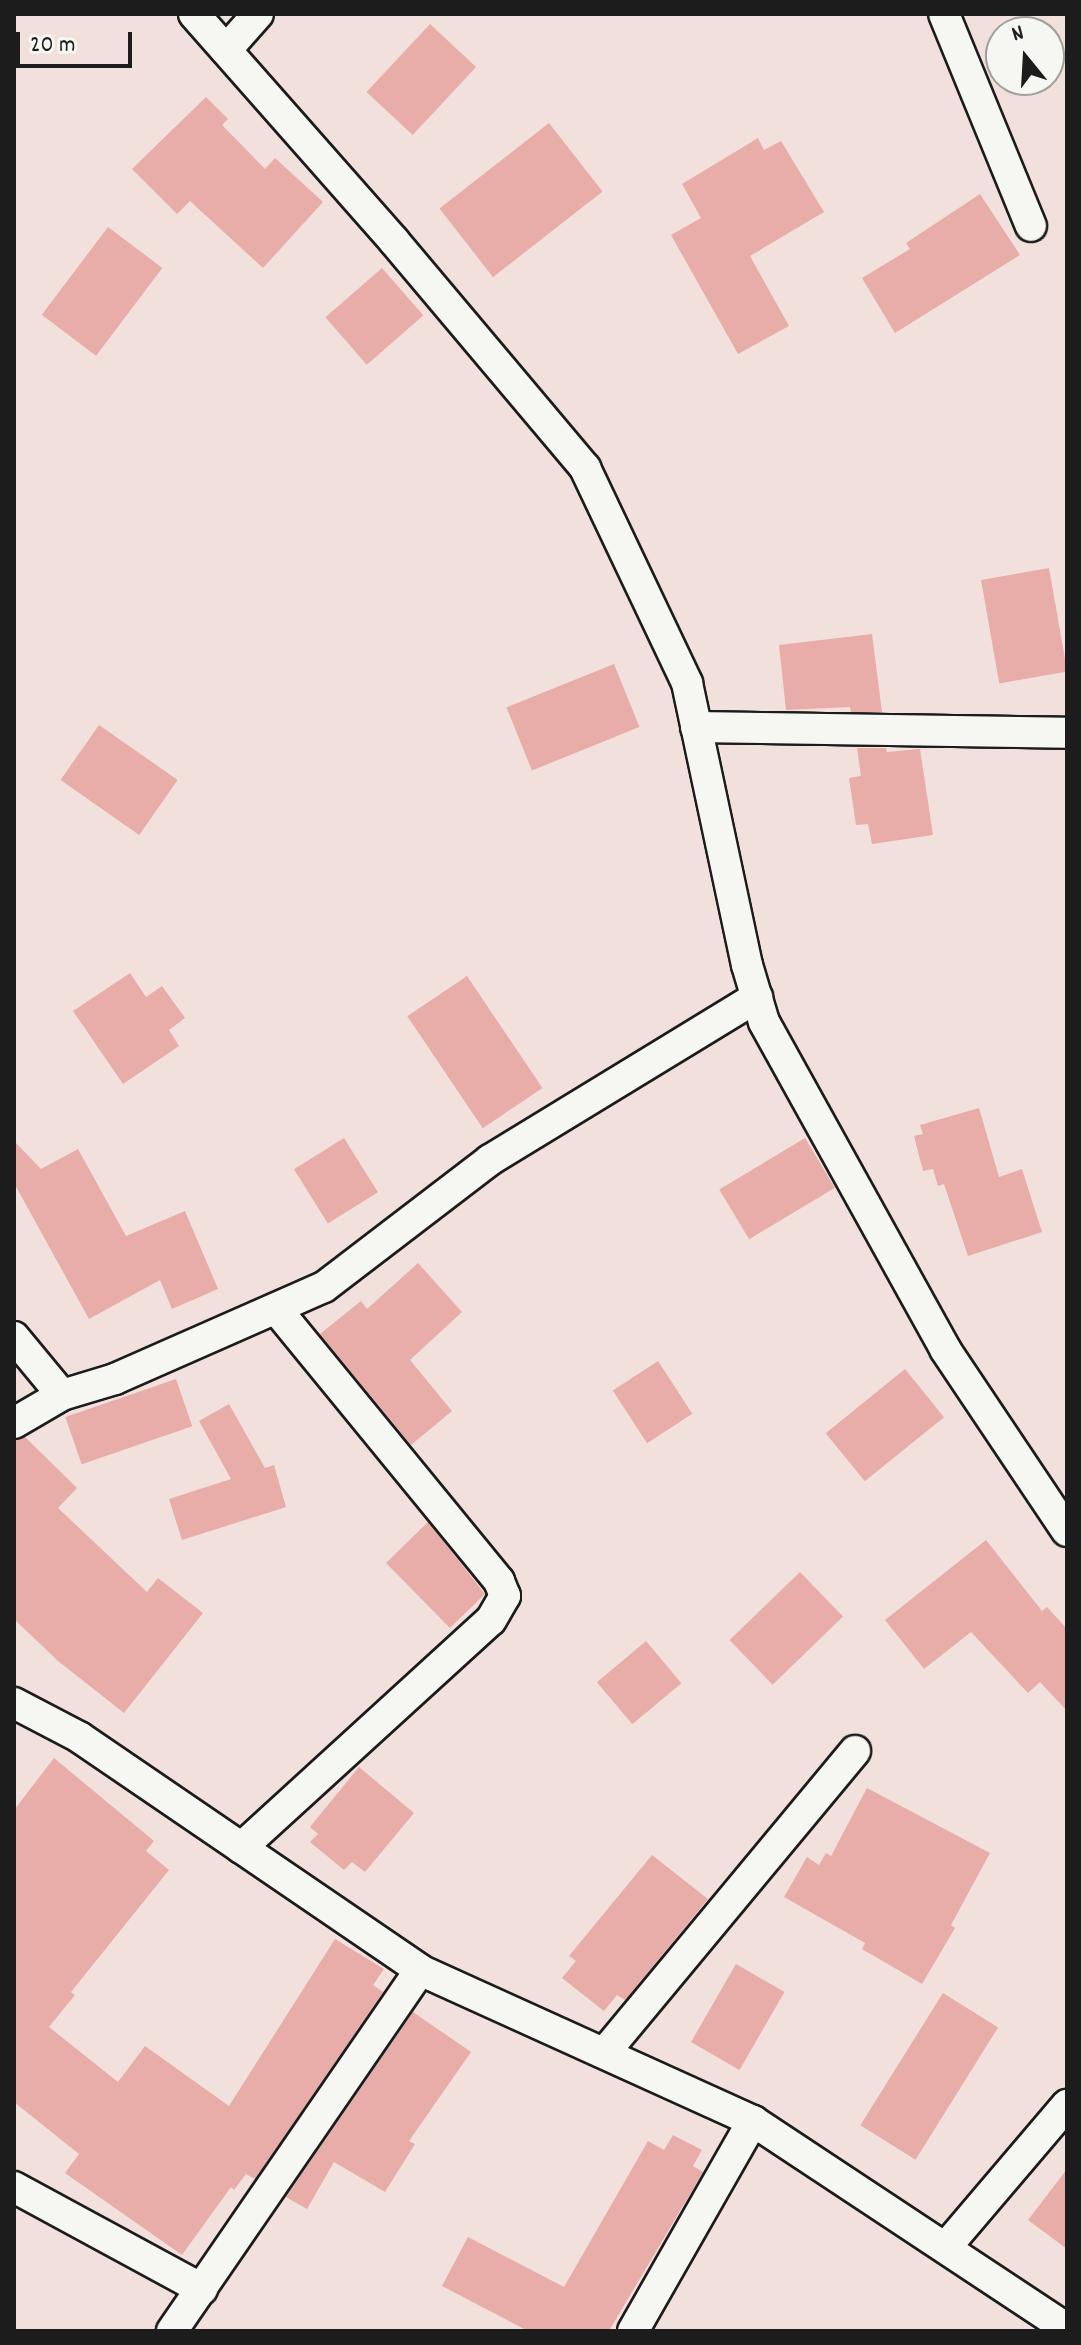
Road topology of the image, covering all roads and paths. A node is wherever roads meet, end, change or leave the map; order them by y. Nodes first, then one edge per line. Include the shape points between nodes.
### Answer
1 (194, 14) edge
2 (258, 14) edge
3 (944, 14) edge
4 (226, 50) junction
5 (1031, 226) dead end
6 (696, 727) junction
7 (1067, 733) edge
8 (757, 997) junction
9 (278, 1311) junction
10 (14, 1337) edge
11 (62, 1395) junction
12 (14, 1423) edge
13 (1067, 1531) edge
14 (14, 1703) edge
15 (855, 1751) dead end
16 (241, 1848) junction
17 (420, 1970) junction
18 (606, 2051) junction
19 (1067, 2105) edge
20 (753, 2121) junction
21 (14, 2187) edge
22 (946, 2247) junction
23 (202, 2289) junction
24 (1067, 2329) edge
25 (172, 2331) edge
26 (633, 2331) edge

1 - 4 street
2 - 4 street
3 - 5 street
4 - 6 street via 585,468 687,683
6 - 7 street
6 - 8 street
8 - 9 street via 490,1160 324,1287
8 - 13 street via 764,1022 945,1349
9 - 11 street via 115,1379
9 - 16 street via 499,1581 505,1596 491,1620
10 - 11 street
11 - 12 street
14 - 16 street via 79,1737
15 - 18 street
16 - 17 street
17 - 18 street
17 - 23 street
18 - 20 street
19 - 22 street
20 - 22 street
20 - 26 street
21 - 23 street
22 - 24 street
23 - 25 street

